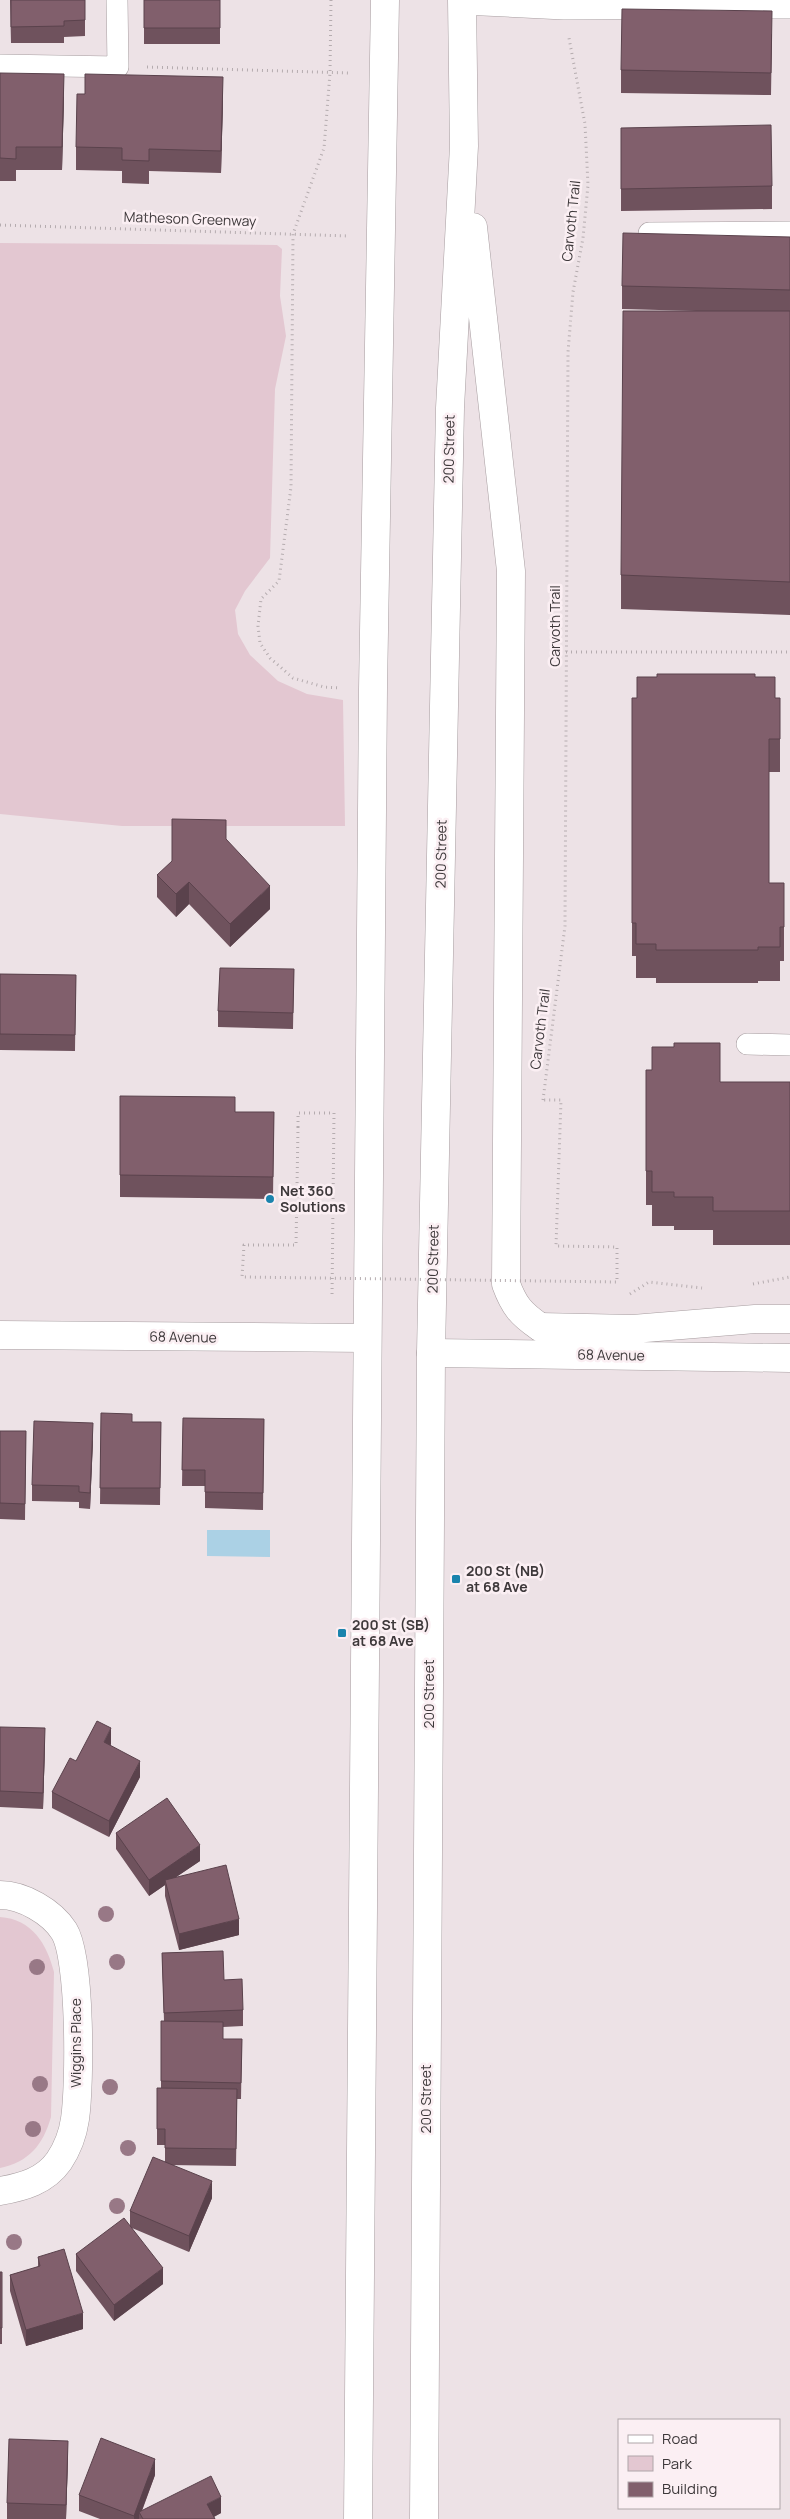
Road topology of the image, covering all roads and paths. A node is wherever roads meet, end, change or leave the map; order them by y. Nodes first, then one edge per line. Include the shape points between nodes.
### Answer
1 (117, 0) edge
2 (331, 0) edge
3 (385, 0) edge
4 (462, 2) edge
5 (790, 8) edge
6 (564, 9) junction
7 (0, 64) edge
8 (118, 66) junction
9 (330, 73) junction
10 (384, 74) junction
11 (464, 146) junction
12 (0, 225) edge
13 (790, 232) edge
14 (649, 233) edge
15 (293, 234) junction
16 (380, 238) junction
17 (566, 652) junction
18 (790, 652) edge
19 (373, 689) junction
20 (747, 1044) dead end
21 (790, 1045) edge
22 (542, 1100) junction
23 (542, 1110) dead end
24 (535, 1276) dead end
25 (790, 1277) edge
26 (539, 1283) dead end
27 (745, 1285) dead end
28 (711, 1288) dead end
29 (332, 1297) dead end
30 (625, 1298) dead end
31 (790, 1319) edge
32 (0, 1335) edge
33 (367, 1338) junction
34 (432, 1352) junction
35 (790, 1358) edge
36 (0, 1895) edge
37 (0, 2191) edge
38 (358, 2519) edge
39 (424, 2519) edge

1 - 8 lane
2 - 9 path
3 - 10 main road
4 - 6 lane
4 - 11 main road, 200 Street
5 - 6 lane
6 - 17 path, Carvoth Trail via 585,124 588,185 568,352
7 - 8 lane
8 - 9 path
9 - 10 path
9 - 15 path via 324,148
10 - 16 main road
11 - 31 main road, 68 Avenue via 511,571 506,1284 513,1304 540,1327 633,1329
11 - 34 main road, 200 Street via 450,408
12 - 15 path, Matheson Greenway
13 - 14 lane
15 - 16 path, Matheson Greenway
15 - 19 path via 291,487 278,581 261,599 260,643 270,658 293,678 324,686
16 - 19 main road
17 - 18 path
17 - 22 path, Carvoth Trail via 565,926
19 - 33 main road
20 - 21 lane
22 - 23 path, Carvoth Trail
22 - 29 path, bridge via 561,1100 556,1246 617,1247 617,1282 242,1277 244,1245 296,1245 298,1113 334,1113
24 - 26 path
25 - 27 path
28 - 30 path via 649,1282
32 - 33 main road, 68 Avenue
33 - 38 main road
34 - 35 main road, 68 Avenue
34 - 39 main road, 200 Street
36 - 37 main road, Wiggins Place via 16,1898 44,1911 64,1931 70,1944 76,1979 77,2100 70,2139 56,2164 33,2183

